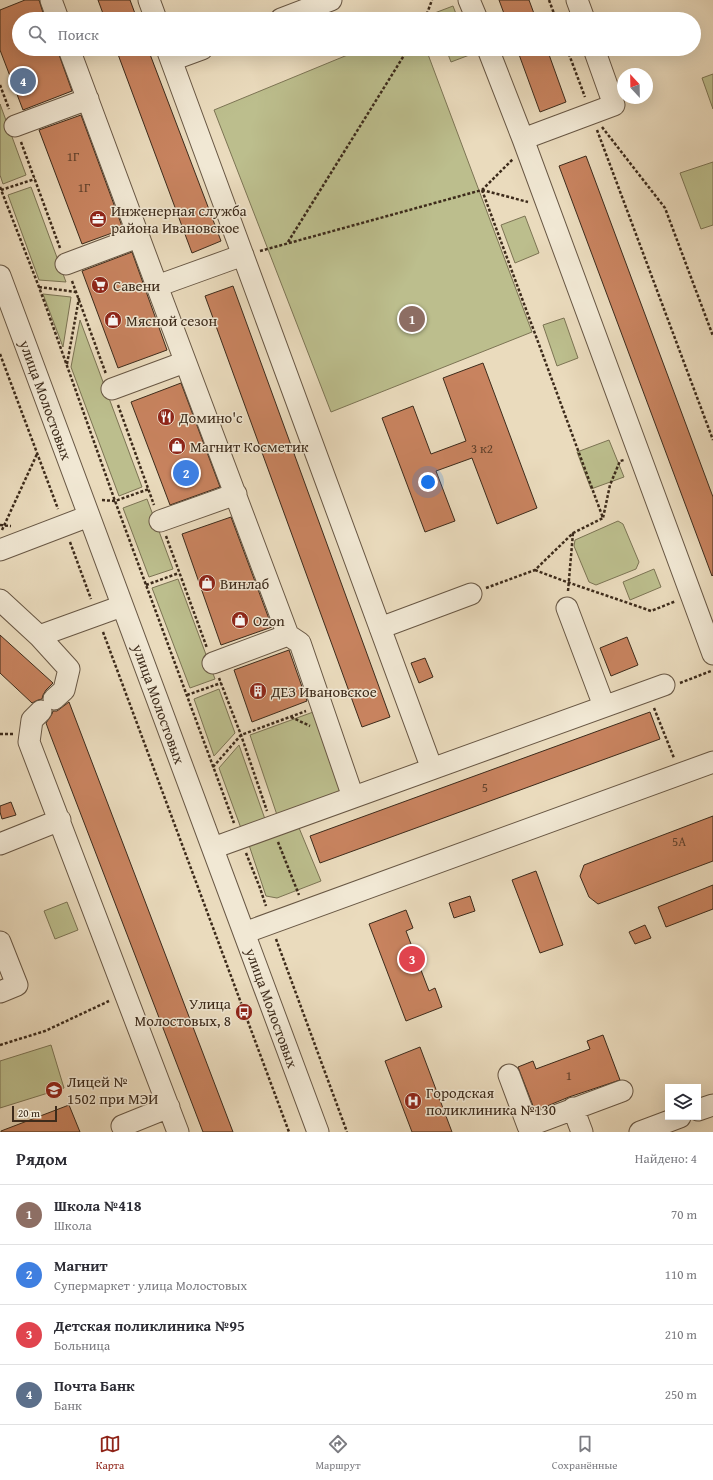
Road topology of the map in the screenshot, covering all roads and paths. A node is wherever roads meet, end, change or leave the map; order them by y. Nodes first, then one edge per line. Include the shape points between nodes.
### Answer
1 (51, 0) edge
2 (149, 0) edge
3 (331, 0) edge
4 (432, 0) edge
5 (469, 0) edge
6 (549, 0) edge
7 (577, 0) edge
8 (55, 12) edge
9 (153, 12) edge
10 (299, 12) edge
11 (428, 12) edge
12 (474, 12) edge
13 (553, 12) edge
14 (581, 12) edge
15 (72, 56) edge
16 (170, 56) edge
17 (404, 56) edge
18 (491, 56) edge
19 (570, 56) edge
20 (596, 56) edge
21 (0, 85) edge
22 (88, 99) junction
23 (591, 114) junction
24 (15, 126) junction
25 (525, 142) junction
26 (35, 179) junction
27 (0, 187) edge
28 (1, 190) junction
29 (482, 190) junction
30 (549, 208) junction
31 (138, 237) junction
32 (288, 243) junction
33 (243, 255) junction
34 (66, 264) junction
35 (0, 276) edge
36 (157, 286) junction
37 (38, 287) junction
38 (76, 292) junction
39 (79, 298) junction
40 (713, 336) edge
41 (0, 354) edge
42 (185, 362) junction
43 (66, 365) junction
44 (112, 389) junction
45 (713, 440) edge
46 (37, 454) junction
47 (639, 454) junction
48 (149, 490) junction
49 (236, 494) junction
50 (102, 500) dead end
51 (115, 501) junction
52 (89, 516) junction
53 (604, 518) junction
54 (160, 522) junction
55 (64, 525) junction
56 (573, 533) junction
57 (0, 535) edge
58 (0, 550) edge
59 (535, 570) junction
60 (180, 573) junction
61 (569, 583) junction
62 (146, 585) junction
63 (471, 594) joint
64 (691, 595) junction
65 (0, 600) edge
66 (122, 606) junction
67 (567, 608) joint
68 (97, 615) junction
69 (380, 628) junction
70 (288, 635) junction
71 (39, 636) junction
72 (713, 654) edge
73 (213, 663) junction
74 (220, 683) junction
75 (655, 688) joint
76 (187, 695) junction
77 (322, 705) junction
78 (604, 706) junction
79 (241, 735) junction
80 (674, 758) dead end
81 (713, 762) edge
82 (213, 767) junction
83 (432, 769) junction
84 (353, 797) junction
85 (60, 820) junction
86 (272, 827) junction
87 (240, 838) junction
88 (0, 844) edge
89 (212, 848) junction
90 (267, 909) dead end
91 (305, 910) junction
92 (274, 932) dead end
93 (244, 933) junction
94 (0, 942) edge
95 (0, 992) edge
96 (126, 993) junction
97 (0, 1045) edge
98 (509, 1075) dead end
99 (622, 1090) dead end
100 (713, 1105) edge
101 (169, 1107) junction
102 (573, 1108) junction
103 (701, 1109) edge
104 (673, 1120) edge
105 (122, 1126) dead end
106 (646, 1131) edge
107 (178, 1132) edge
108 (289, 1132) edge
109 (318, 1132) edge
110 (346, 1132) edge
111 (582, 1132) edge

1 - 8 street
2 - 9 street
3 - 10 street
4 - 11 path
5 - 12 street
6 - 13 path
7 - 14 street
15 - 22 street
16 - 33 street
17 - 32 path
18 - 25 street
19 - 23 path
20 - 23 street via 614,105
21 - 24 path
22 - 24 street
22 - 31 street
23 - 25 street
23 - 40 path via 665,208
23 - 45 path
24 - 26 path
25 - 29 path
25 - 30 street
26 - 28 path
26 - 34 path
27 - 28 path
28 - 37 path
29 - 30 path
29 - 32 path
29 - 53 path
30 - 47 street
31 - 34 street
31 - 36 street
32 - 33 path
33 - 36 street
33 - 69 street
34 - 38 path
35 - 52 street, улица Молостовых
36 - 42 street
37 - 38 path
37 - 43 path
38 - 39 path
39 - 43 path
39 - 44 path
41 - 46 path
42 - 44 street
42 - 49 street
43 - 51 path
44 - 48 path
46 - 55 path
46 - 57 path
47 - 53 path via 620,461 610,485
47 - 64 street
48 - 51 path
48 - 54 path
49 - 54 street
49 - 70 street
50 - 51 path
51 - 62 path
52 - 55 street
52 - 66 street, улица Молостовых
53 - 56 path
54 - 60 path
55 - 58 street
55 - 68 path
56 - 59 path
56 - 61 path
59 - 61 path
59 - 63 path
60 - 62 path
60 - 73 path
61 - 64 path via 651,610
61 - 67 path
62 - 76 path
63 - 69 street
64 - 72 street
65 - 71 street
66 - 68 street
66 - 89 street, улица Молостовых
67 - 78 street
68 - 71 street
68 - 108 path
69 - 83 street
70 - 73 street
70 - 77 street via 300,643
71 - 85 street via 69,669 64,690 32,720 29,742
73 - 74 path
74 - 76 path
74 - 79 path
75 - 78 street
75 - 80 path
76 - 82 path
77 - 79 path
77 - 84 street
78 - 83 street
79 - 82 path
79 - 86 path
81 - 91 street
82 - 87 path
83 - 84 street
84 - 86 street
85 - 88 street
85 - 96 street
86 - 87 street
86 - 91 path
87 - 89 street
87 - 90 path
89 - 93 street, улица Молостовых
91 - 93 street
92 - 110 path
93 - 109 street, улица Молостовых
94 - 95 street via 16,985
96 - 97 path via 45,1031
96 - 101 street
98 - 102 street via 528,1126
99 - 102 street
100 - 103 street
101 - 105 street
101 - 107 street
102 - 111 street
104 - 106 street

